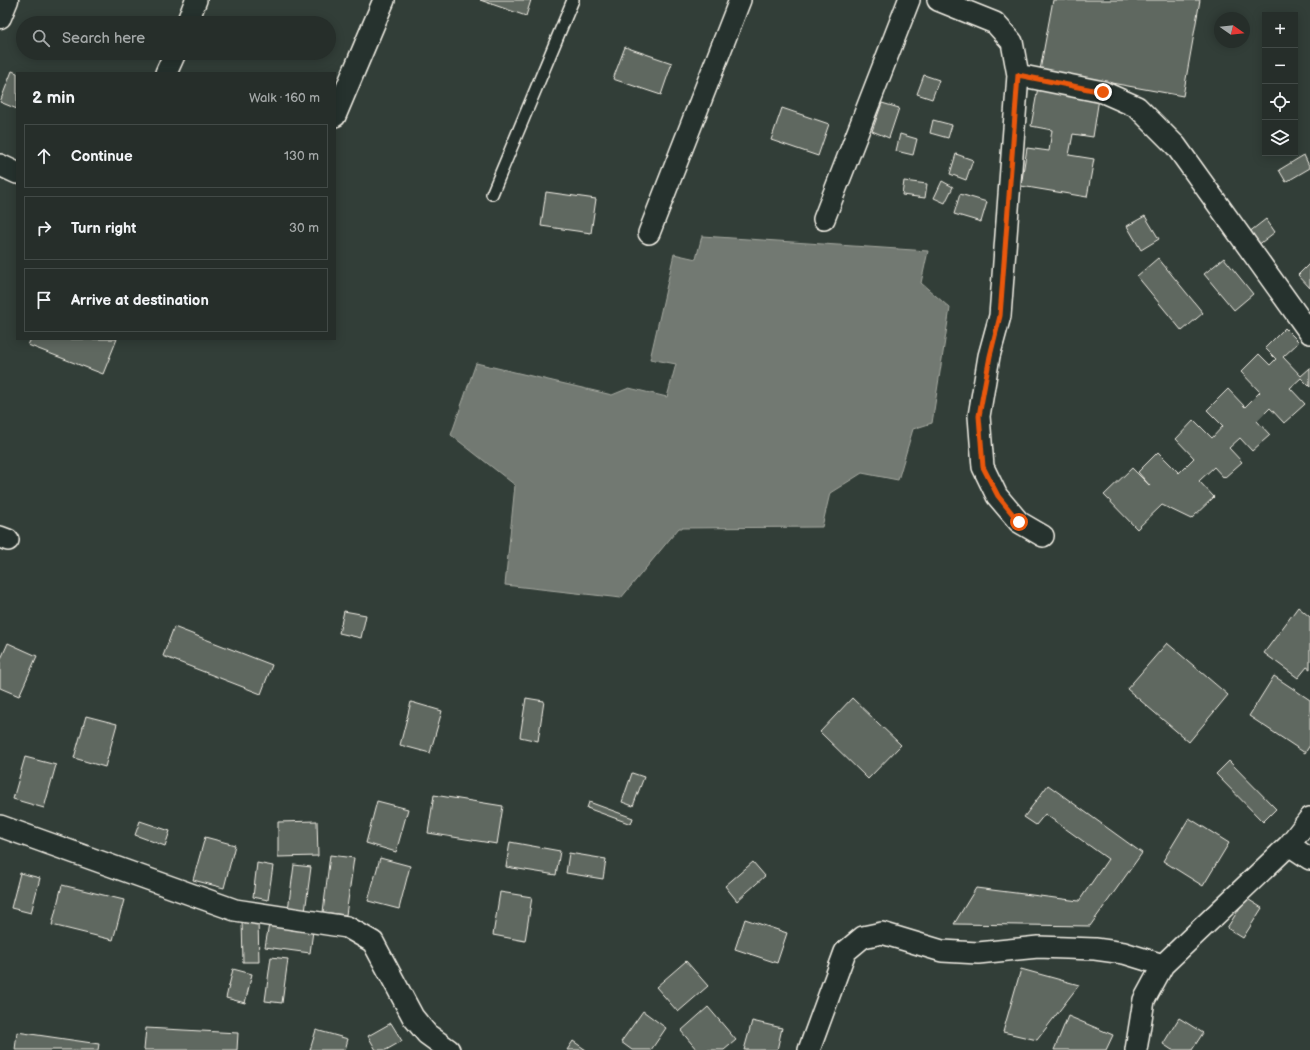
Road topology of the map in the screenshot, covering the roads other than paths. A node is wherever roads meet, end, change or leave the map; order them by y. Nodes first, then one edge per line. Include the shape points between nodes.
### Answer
1 (7, 0) edge
2 (196, 0) edge
3 (384, 0) edge
4 (572, 0) edge
5 (740, 0) edge
6 (909, 0) edge
7 (938, 0) edge
8 (190, 16) edge
9 (0, 17) edge
10 (171, 60) edge
11 (166, 72) edge
12 (1018, 75) junction
13 (336, 114) edge
14 (0, 165) edge
15 (16, 173) edge
16 (492, 194) dead end
17 (824, 220) dead end
18 (649, 233) dead end
19 (1310, 333) edge
20 (1043, 536) dead end
21 (1310, 818) edge
22 (0, 826) edge
23 (1290, 845) junction
24 (1310, 859) edge
25 (1163, 966) junction
26 (449, 1050) edge
27 (809, 1050) edge
28 (1136, 1050) edge

1 - 9 street
2 - 8 street
3 - 13 street
4 - 16 lane
5 - 18 street
6 - 17 street
7 - 12 street via 995,23 1012,42
10 - 11 street
12 - 19 street via 1103,92 1137,108 1176,146
12 - 20 street via 1000,316 979,416 983,467 998,496 1019,522
14 - 15 street
21 - 23 street
22 - 26 street via 235,910 347,927 373,942 413,1017 427,1034
23 - 24 street
23 - 25 street
25 - 27 street via 1124,953 1096,949 1038,947 978,953 942,951 882,933 863,937 845,952
25 - 28 street via 1144,1000

